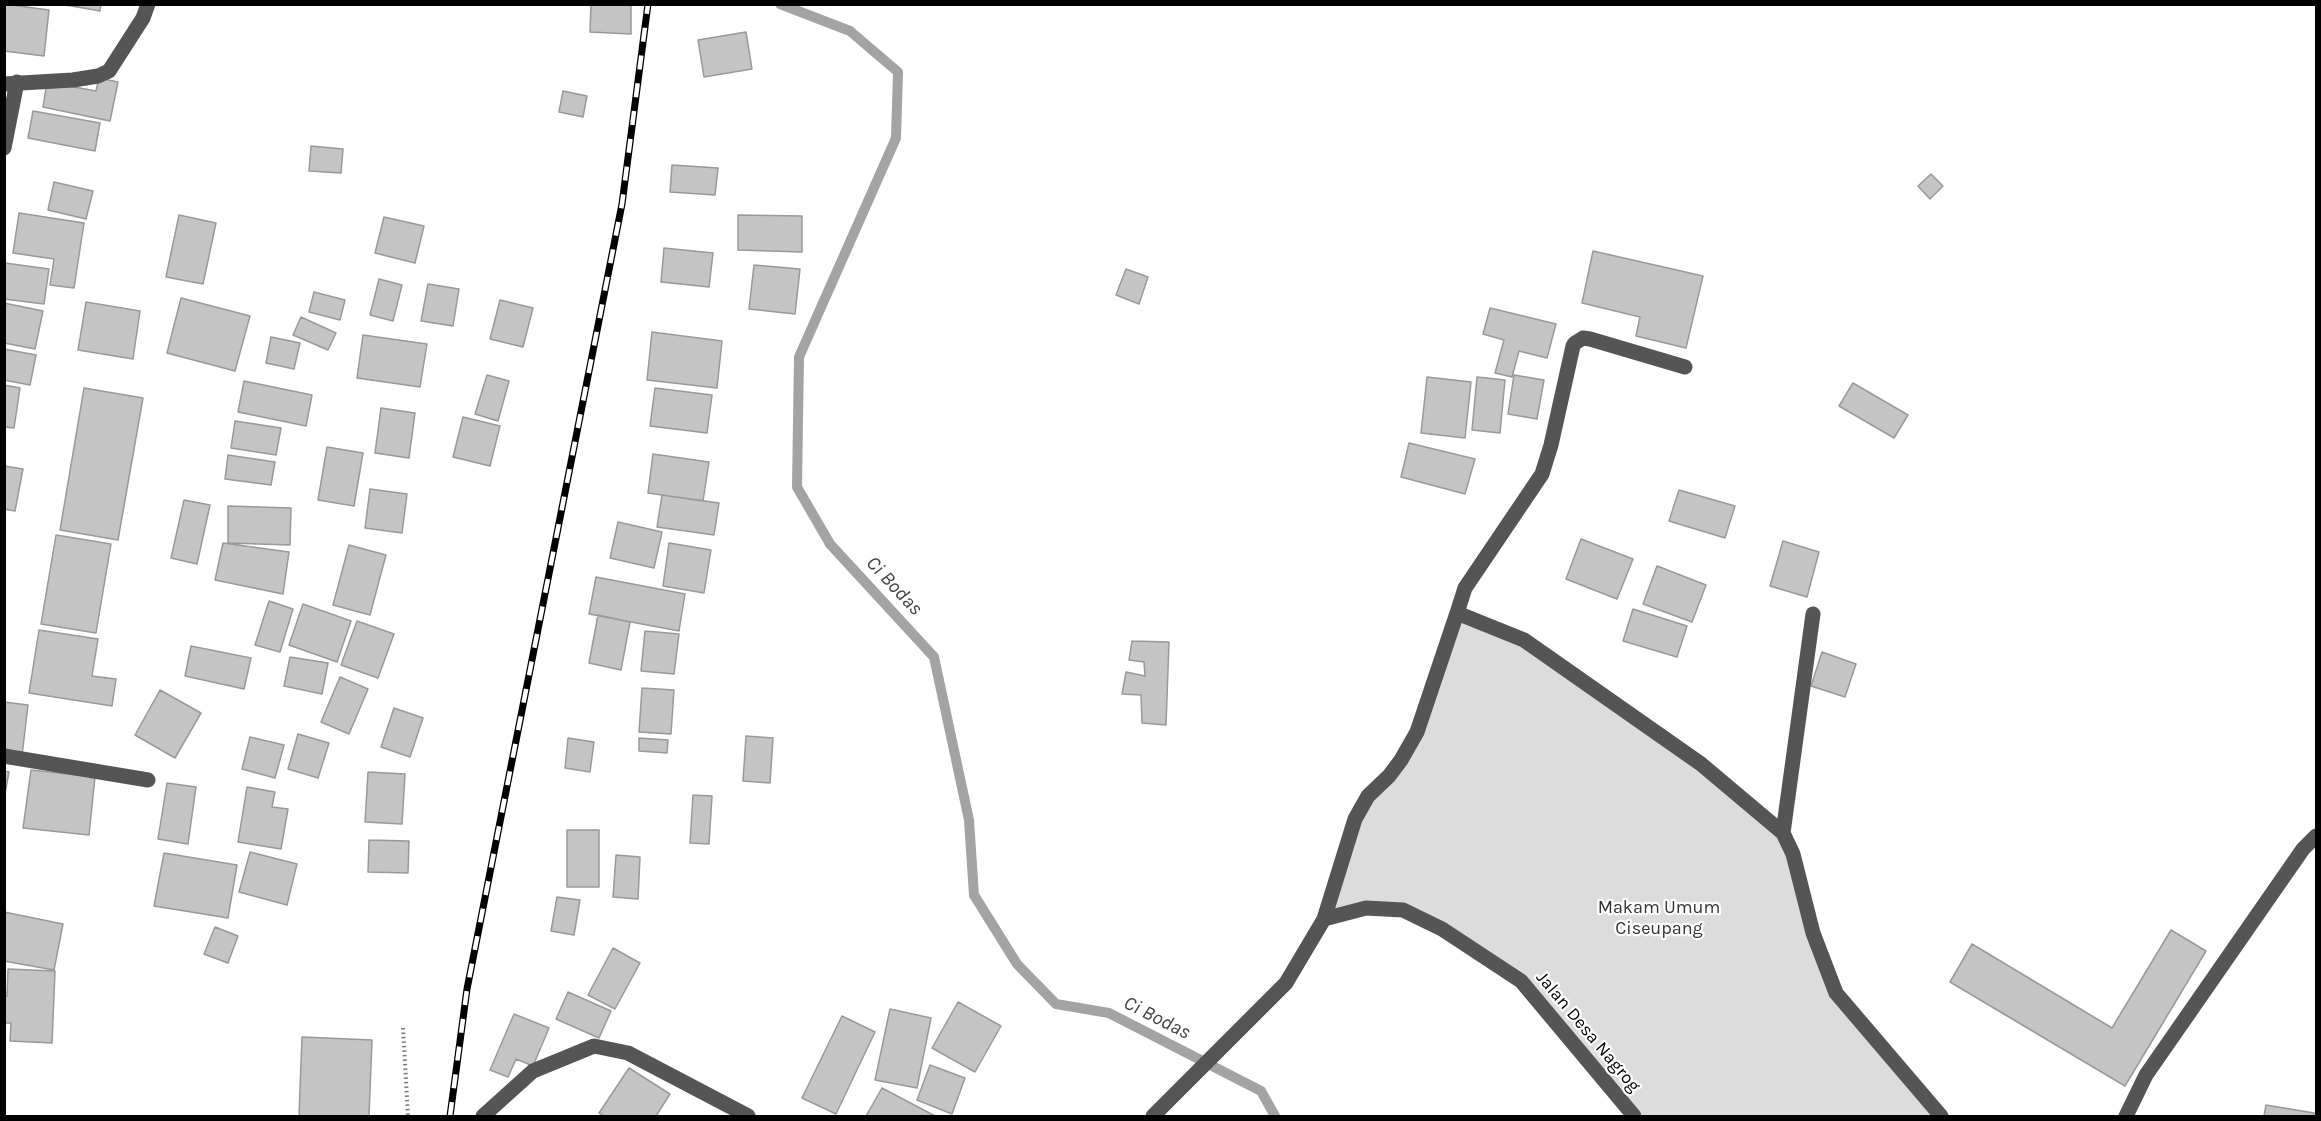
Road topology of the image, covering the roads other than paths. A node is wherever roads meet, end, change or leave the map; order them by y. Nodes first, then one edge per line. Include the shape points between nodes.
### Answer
1 (148, 4) edge
2 (11, 83) edge
3 (4, 148) edge
4 (1686, 367) dead end
5 (1457, 613) junction
6 (1813, 614) dead end
7 (4, 756) edge
8 (148, 780) dead end
9 (1783, 833) junction
10 (2316, 836) edge
11 (1324, 920) junction
12 (483, 1116) edge
13 (748, 1116) edge
14 (1153, 1116) edge
15 (1634, 1116) edge
16 (1941, 1116) edge
17 (2126, 1116) edge

1 - 2 street via 109,70 73,80
2 - 3 street
4 - 5 street via 1590,339 1575,343 1542,474 1465,588
5 - 9 street via 1524,640 1701,764
5 - 11 street via 1417,732 1401,760 1368,796 1355,819
6 - 9 street
7 - 8 street
9 - 16 street via 1836,993
10 - 17 street via 2303,849 2146,1075
11 - 14 street via 1286,983
11 - 15 street, Jalan Desa Nagrog via 1366,908 1403,910 1442,929 1521,981
12 - 13 street via 533,1071 594,1046 628,1053

